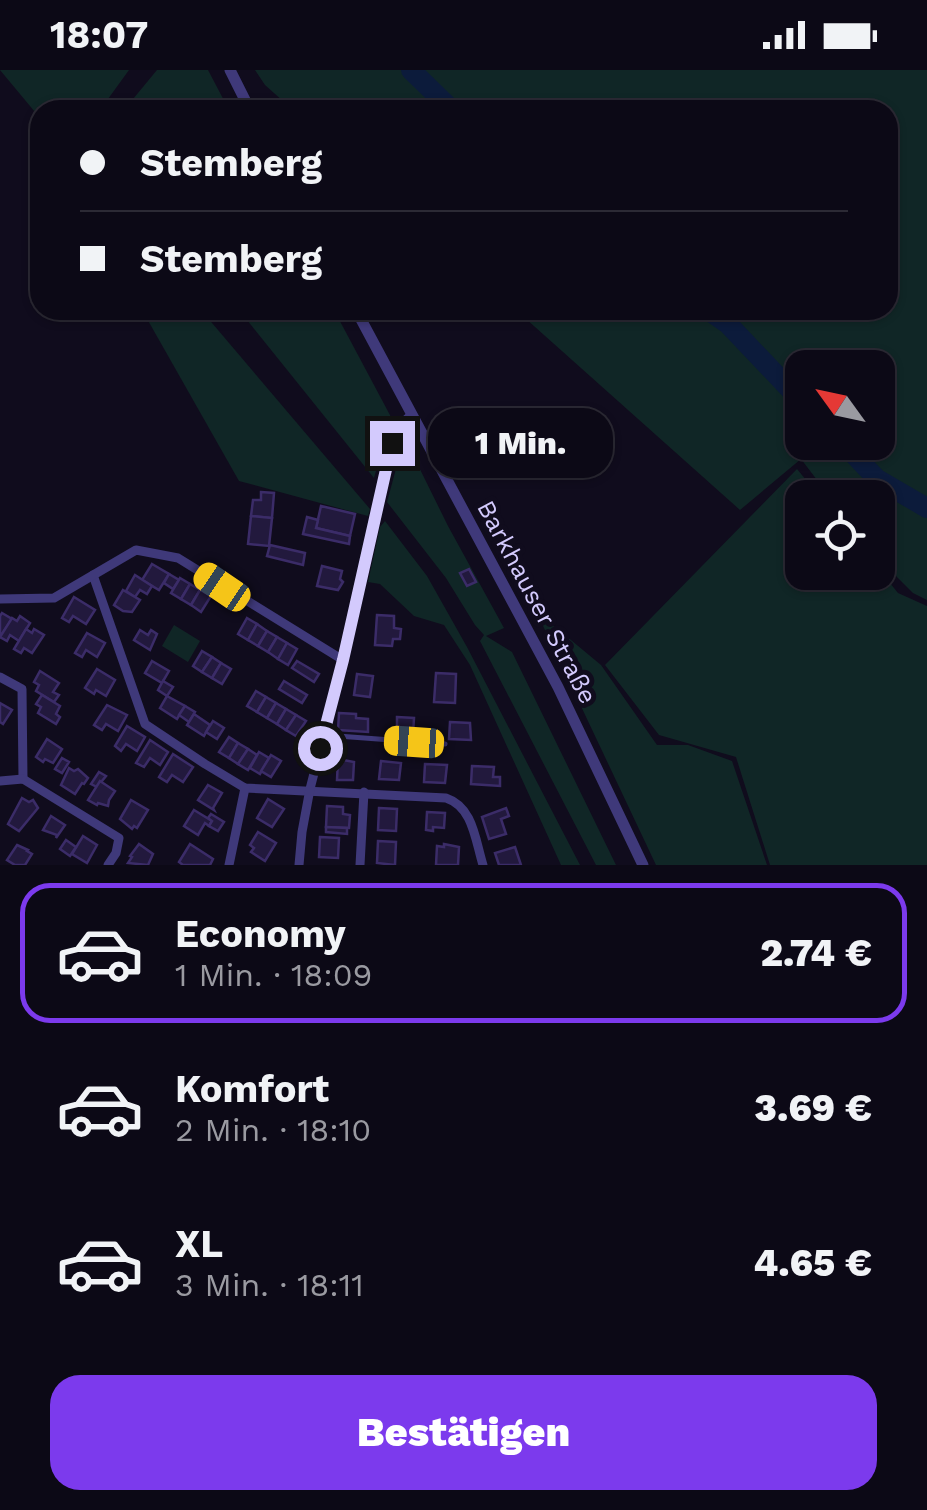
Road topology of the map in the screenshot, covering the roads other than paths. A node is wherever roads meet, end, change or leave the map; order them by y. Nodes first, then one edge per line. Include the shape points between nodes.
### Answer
1 (230, 70) edge
2 (245, 100) edge
3 (361, 320) edge
4 (412, 414) junction
5 (93, 575) junction
6 (0, 599) edge
7 (343, 660) junction
8 (0, 677) edge
9 (324, 735) junction
10 (445, 744) dead end
11 (23, 779) junction
12 (0, 781) edge
13 (245, 788) junction
14 (310, 790) junction
15 (364, 792) junction
16 (108, 865) edge
17 (229, 865) edge
18 (299, 865) edge
19 (360, 865) edge
20 (484, 865) edge
21 (642, 865) edge

1 - 2 street
3 - 4 street, Barkhauser Straße
4 - 7 street via 392,443
4 - 21 street, Barkhauser Straße via 558,687
5 - 6 street via 54,598
5 - 7 street via 136,550 178,558
5 - 13 street via 145,724
7 - 9 street
8 - 11 street via 22,689
9 - 10 lane
9 - 14 street
11 - 12 street
11 - 16 street via 119,838
13 - 14 street
13 - 17 street
14 - 15 street
14 - 18 street
15 - 19 street
15 - 20 street via 459,802

